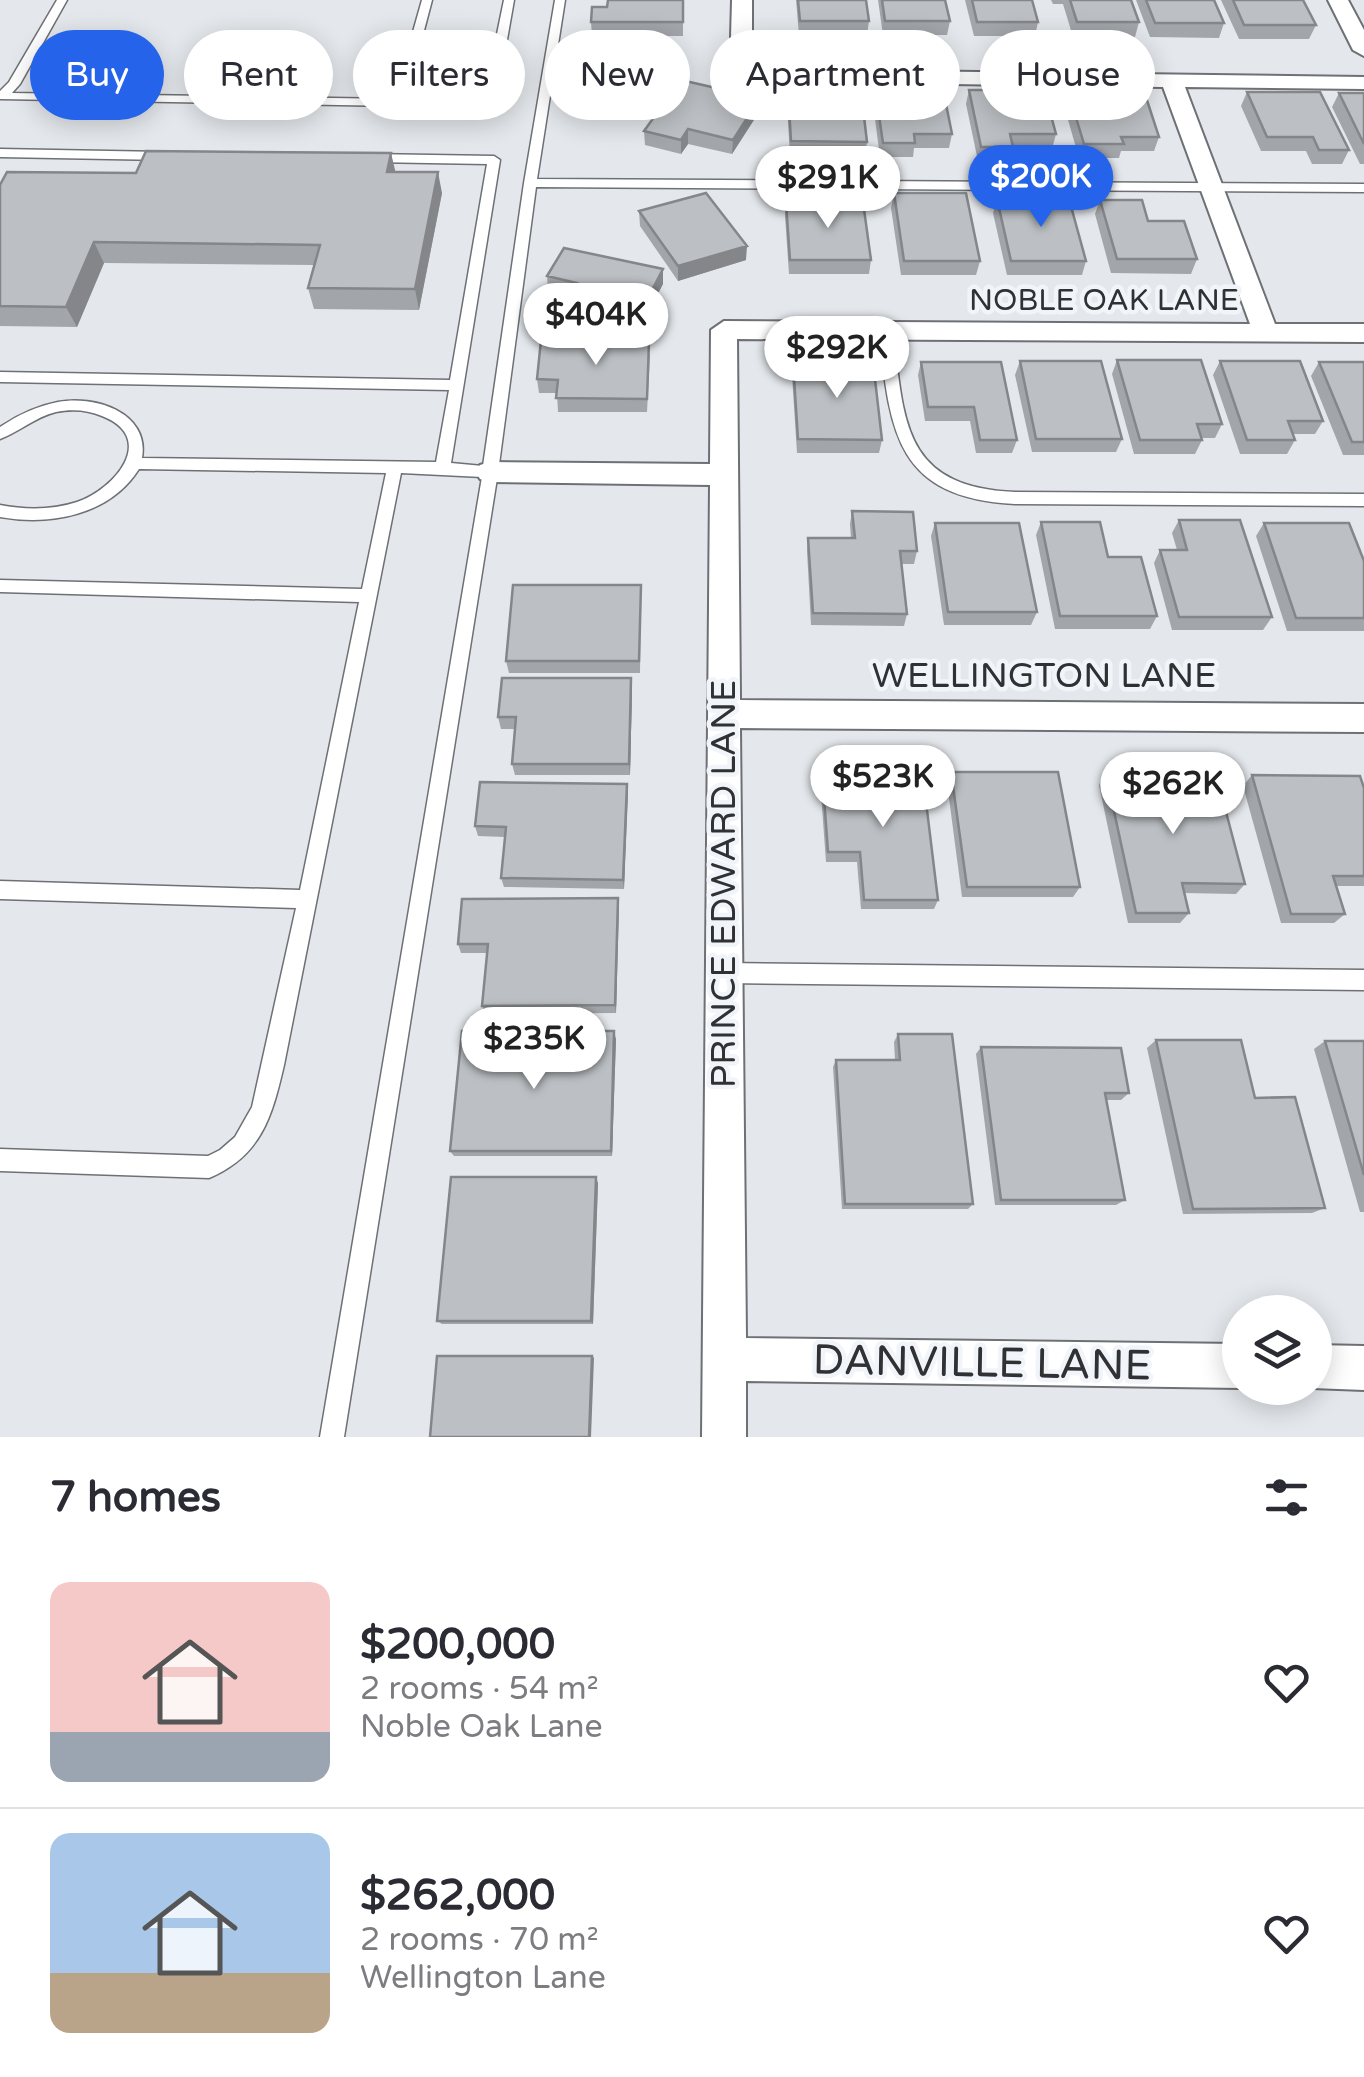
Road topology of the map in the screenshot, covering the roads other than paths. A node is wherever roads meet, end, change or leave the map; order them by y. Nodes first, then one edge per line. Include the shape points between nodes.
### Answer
1 (62, 0) edge
2 (427, 0) edge
3 (510, 0) edge
4 (560, 0) edge
5 (742, 0) edge
6 (1338, 0) edge
7 (419, 30) edge
8 (504, 30) edge
9 (1364, 50) edge
10 (1171, 80) junction
11 (1364, 82) edge
12 (1, 97) edge
13 (353, 102) edge
14 (0, 154) edge
15 (178, 156) edge
16 (356, 158) edge
17 (530, 184) junction
18 (1211, 187) junction
19 (1364, 188) edge
20 (724, 330) joint
21 (886, 331) junction
22 (1266, 333) junction
23 (1364, 334) edge
24 (0, 377) edge
25 (457, 385) junction
26 (0, 434) edge
27 (132, 463) junction
28 (395, 467) junction
29 (443, 468) junction
30 (490, 472) junction
31 (724, 476) junction
32 (1364, 500) edge
33 (0, 511) edge
34 (0, 586) edge
35 (368, 596) junction
36 (724, 714) junction
37 (1364, 718) edge
38 (0, 890) edge
39 (306, 899) junction
40 (724, 973) junction
41 (1364, 980) edge
42 (0, 1160) edge
43 (724, 1360) junction
44 (1222, 1366) edge
45 (1332, 1367) edge
46 (1364, 1368) edge
47 (332, 1437) edge
48 (724, 1437) edge

1 - 12 lane
2 - 7 lane
3 - 8 lane
4 - 17 lane
5 - 10 street via 741,76
6 - 9 street
10 - 11 street
10 - 18 street
12 - 13 lane
14 - 15 lane
16 - 25 lane via 494,160
17 - 18 lane
17 - 30 lane
18 - 19 lane
18 - 22 street
20 - 21 street, NOBLE OAK LANE
20 - 31 street, PRINCE EDWARD LANE
21 - 22 street, NOBLE OAK LANE
21 - 32 lane via 904,442 940,479 969,494
22 - 23 street, NOBLE OAK LANE
24 - 25 lane
25 - 29 lane
26 - 27 lane via 63,406 95,408 119,417 133,432
27 - 28 lane
27 - 33 lane via 119,486 65,514
28 - 29 lane
28 - 35 lane
29 - 30 lane
30 - 31 street
30 - 47 lane
31 - 36 street, PRINCE EDWARD LANE
34 - 35 lane
35 - 39 lane
36 - 37 street, WELLINGTON LANE
36 - 40 street, PRINCE EDWARD LANE
38 - 39 lane
39 - 42 lane via 263,1106 230,1161 209,1167
40 - 41 lane
40 - 43 street, PRINCE EDWARD LANE
43 - 44 street, DANVILLE LANE
43 - 48 street, PRINCE EDWARD LANE
45 - 46 street

